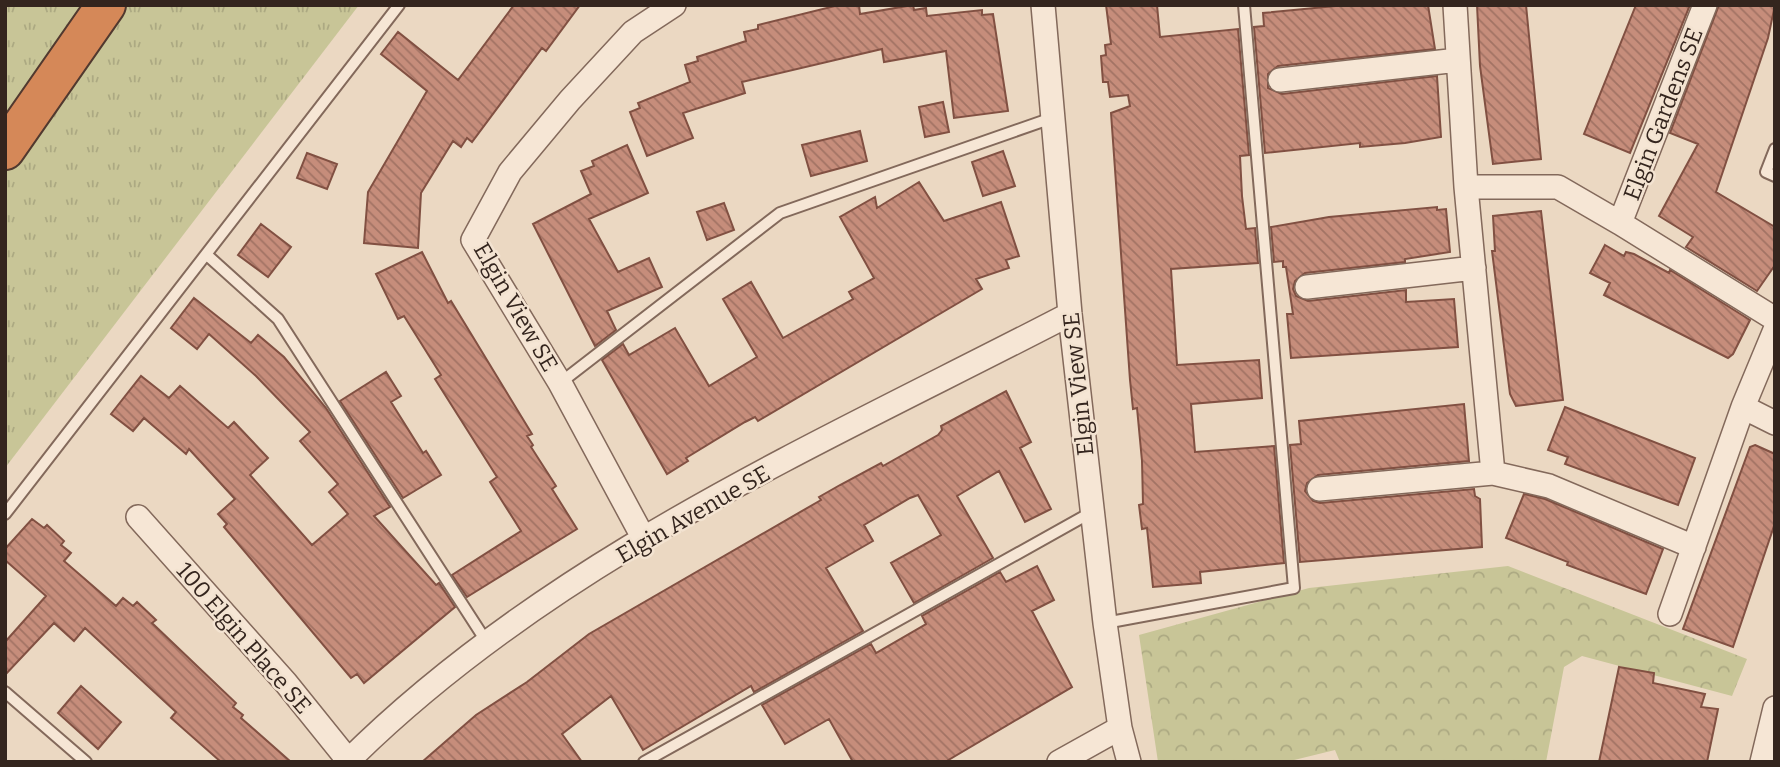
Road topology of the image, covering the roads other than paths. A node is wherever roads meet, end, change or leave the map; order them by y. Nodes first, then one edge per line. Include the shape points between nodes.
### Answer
1 (106, 5) edge
2 (398, 5) edge
3 (674, 5) edge
4 (1043, 5) edge
5 (1244, 5) edge
6 (1455, 5) edge
7 (1705, 5) edge
8 (1458, 60) junction
9 (1280, 80) dead end
10 (1052, 118) junction
11 (1775, 149) edge
12 (5, 150) edge
13 (1775, 176) edge
14 (1466, 187) junction
15 (1620, 223) junction
16 (207, 255) junction
17 (1474, 268) junction
18 (1307, 287) dead end
19 (1070, 314) junction
20 (1775, 319) edge
21 (1775, 330) edge
22 (560, 383) junction
23 (1743, 407) junction
24 (1775, 423) edge
25 (1493, 473) junction
26 (1319, 489) dead end
27 (1092, 512) junction
28 (5, 514) edge
29 (138, 517) dead end
30 (644, 539) junction
31 (1694, 547) junction
32 (1670, 614) dead end
33 (1105, 623) junction
34 (486, 641) junction
35 (5, 692) edge
36 (1775, 708) edge
37 (1120, 728) junction
38 (347, 761) edge
39 (86, 762) edge
40 (643, 762) edge
41 (1059, 762) edge
42 (1129, 762) edge
43 (1762, 762) edge

1 - 12 highway
2 - 16 lane
3 - 22 street, Elgin View SE via 633,32 570,100 510,172 473,240
4 - 10 street, Elgin View SE
5 - 33 lane via 1294,588
6 - 8 street
7 - 15 street, Elgin Gardens SE
8 - 9 street
8 - 14 street
10 - 19 street, Elgin View SE
10 - 22 lane via 780,213
11 - 13 lane via 1766,172
14 - 15 street, Elgin Gardens SE via 1558,187
14 - 17 street
15 - 20 street, Elgin Gardens SE
16 - 28 lane
16 - 34 lane via 278,319
17 - 18 street
17 - 25 street
19 - 27 street, Elgin View SE
19 - 30 street, Elgin Avenue SE
21 - 23 street
22 - 30 street, Elgin View SE
23 - 24 street
23 - 31 street
25 - 26 street
25 - 31 street via 1549,486
27 - 33 street, Elgin View SE
27 - 40 lane
29 - 38 street, 100 Elgin Place SE via 286,683
30 - 34 street, Elgin Avenue SE
31 - 32 street
33 - 37 street, Elgin View SE
34 - 38 street, Elgin Avenue SE
35 - 39 lane
36 - 43 street
37 - 41 street
37 - 42 street, Elgin View SE

